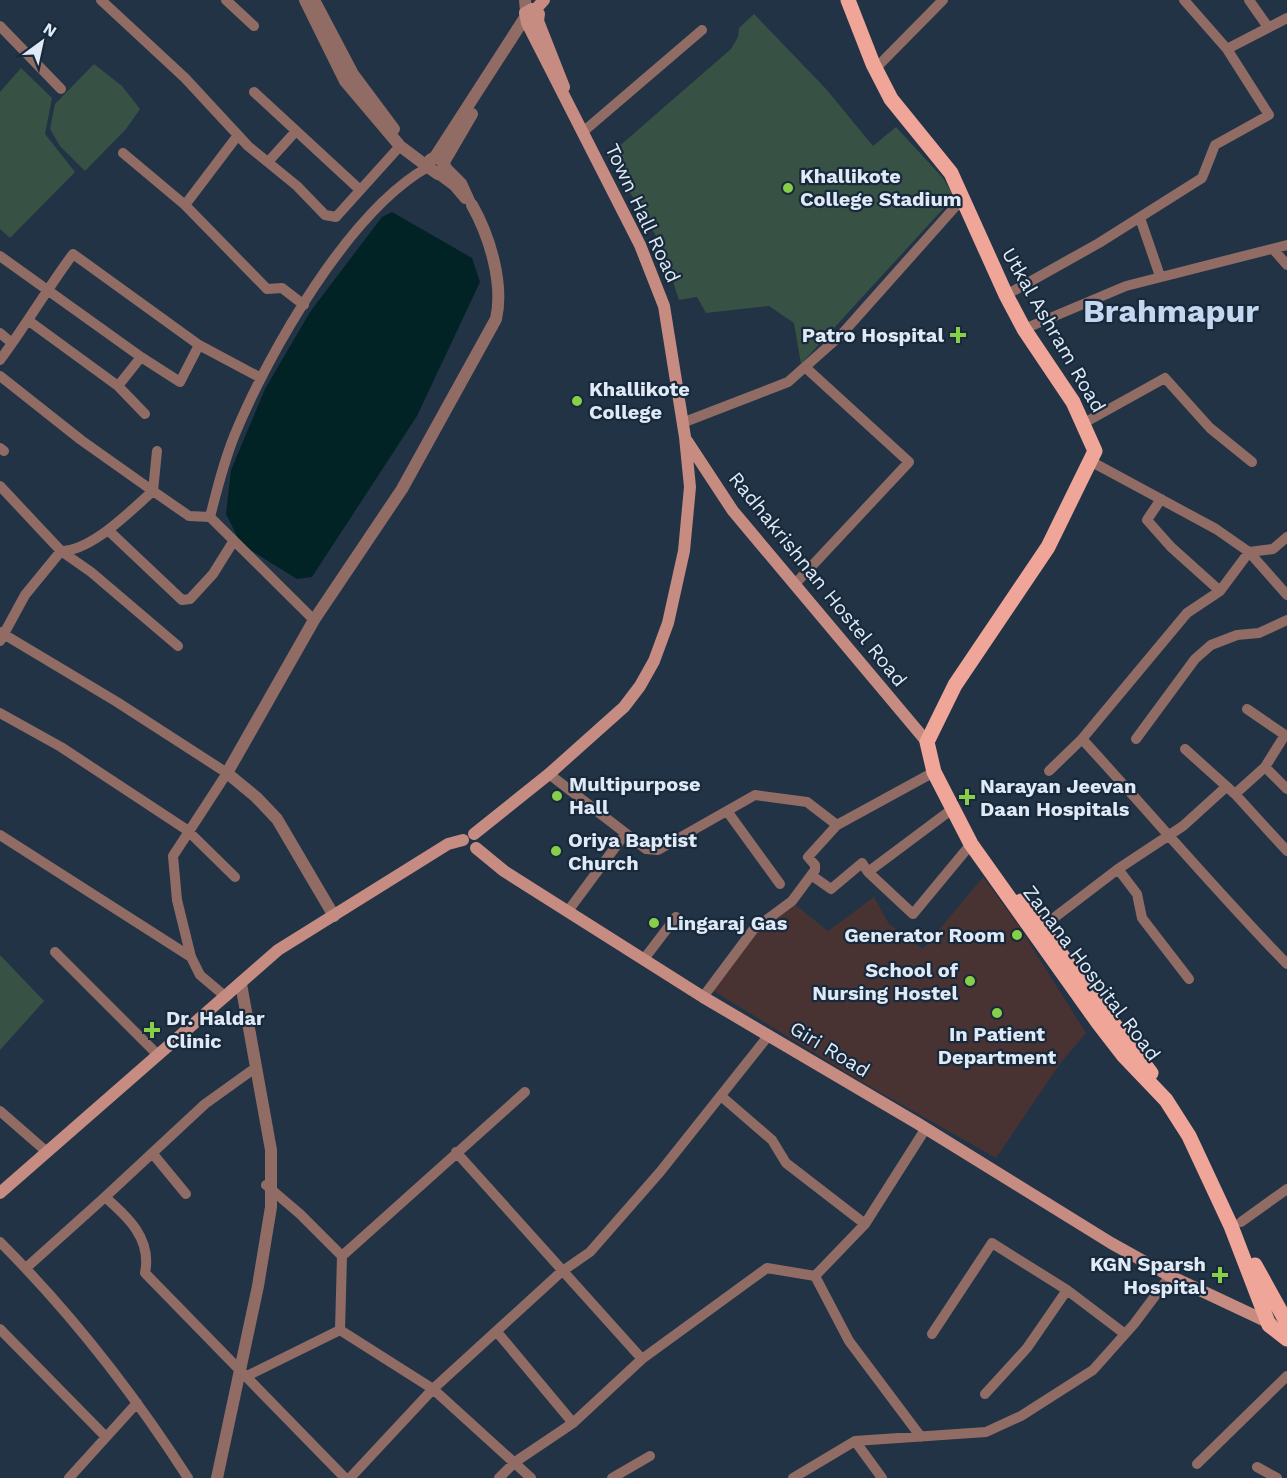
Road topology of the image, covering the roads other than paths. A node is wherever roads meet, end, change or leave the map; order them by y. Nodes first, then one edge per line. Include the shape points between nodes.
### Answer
1 (101, 0) edge
2 (226, 0) edge
3 (304, 0) edge
4 (314, 0) edge
5 (544, 0) edge
6 (848, 0) edge
7 (943, 0) edge
8 (1184, 0) edge
9 (1249, 0) edge
10 (530, 12) edge
11 (1287, 18) edge
12 (0, 26) edge
13 (254, 26) dead end
14 (1268, 27) junction
15 (702, 30) dead end
16 (1227, 49) junction
17 (875, 69) junction
18 (61, 89) dead end
19 (254, 92) dead end
20 (297, 131) junction
21 (584, 131) junction
22 (238, 135) junction
23 (400, 146) junction
24 (123, 153) dead end
25 (268, 162) junction
26 (437, 164) junction
27 (359, 189) junction
28 (963, 198) junction
29 (184, 205) junction
30 (472, 205) joint
31 (1140, 218) junction
32 (1287, 245) edge
33 (1274, 250) junction
34 (0, 256) edge
35 (1287, 265) edge
36 (1160, 276) junction
37 (46, 290) junction
38 (1006, 295) junction
39 (304, 305) junction
40 (29, 321) junction
41 (1024, 329) junction
42 (0, 333) edge
43 (12, 343) junction
44 (199, 345) junction
45 (141, 357) junction
46 (0, 360) edge
47 (805, 367) junction
48 (0, 376) edge
49 (261, 378) junction
50 (118, 386) junction
51 (145, 414) dead end
52 (682, 423) junction
53 (1084, 423) junction
54 (685, 437) junction
55 (157, 451) dead end
56 (1092, 462) junction
57 (1252, 462) dead end
58 (711, 480) junction
59 (0, 486) edge
60 (690, 487) junction
61 (153, 491) junction
62 (1161, 499) junction
63 (210, 517) junction
64 (108, 530) junction
65 (1287, 537) edge
66 (233, 543) junction
67 (61, 551) junction
68 (1249, 552) junction
69 (795, 584) junction
70 (1220, 591) junction
71 (1287, 595) edge
72 (314, 620) junction
73 (1287, 620) edge
74 (1, 636) edge
75 (177, 646) dead end
76 (1247, 709) dead end
77 (0, 713) edge
78 (1136, 739) dead end
79 (1082, 740) junction
80 (927, 742) junction
81 (1185, 749) dead end
82 (935, 766) junction
83 (1265, 767) junction
84 (1048, 771) dead end
85 (227, 773) junction
86 (549, 774) junction
87 (1226, 787) junction
88 (1287, 789) edge
89 (1235, 794) junction
90 (951, 810) junction
91 (727, 811) junction
92 (837, 825) junction
93 (187, 830) junction
94 (1169, 833) junction
95 (625, 834) junction
96 (0, 835) edge
97 (469, 837) junction
98 (971, 844) junction
99 (1287, 851) edge
100 (1118, 869) junction
101 (868, 872) junction
102 (812, 875) junction
103 (235, 878) dead end
104 (780, 884) dead end
105 (568, 911) junction
106 (334, 916) junction
107 (676, 917) dead end
108 (1042, 927) junction
109 (55, 952) dead end
110 (191, 957) junction
111 (644, 959) junction
112 (1287, 964) edge
113 (1189, 979) dead end
114 (234, 990) junction
115 (703, 997) junction
116 (769, 1035) junction
117 (158, 1055) junction
118 (251, 1071) junction
119 (525, 1092) dead end
120 (721, 1096) junction
121 (0, 1111) edge
122 (926, 1128) junction
123 (47, 1152) junction
124 (456, 1152) junction
125 (153, 1154) junction
126 (269, 1187) junction
127 (1287, 1189) edge
128 (0, 1193) edge
129 (186, 1194) dead end
130 (105, 1197) junction
131 (865, 1224) junction
132 (1236, 1224) junction
133 (0, 1242) edge
134 (342, 1256) junction
135 (26, 1268) junction
136 (561, 1272) junction
137 (815, 1276) junction
138 (1170, 1276) junction
139 (1067, 1290) junction
140 (1280, 1323) edge
141 (0, 1329) edge
142 (340, 1330) junction
143 (497, 1332) junction
144 (932, 1334) dead end
145 (1125, 1335) junction
146 (1287, 1339) edge
147 (642, 1359) junction
148 (240, 1369) junction
149 (1287, 1376) edge
150 (433, 1389) junction
151 (985, 1394) dead end
152 (137, 1403) junction
153 (573, 1423) junction
154 (106, 1437) junction
155 (921, 1437) junction
156 (855, 1441) junction
157 (650, 1456) dead end
158 (515, 1462) junction
159 (1197, 1464) dead end
160 (1257, 1467) dead end
161 (69, 1478) edge
162 (188, 1478) edge
163 (209, 1478) edge
164 (217, 1478) edge
165 (345, 1478) edge
166 (350, 1478) edge
167 (499, 1478) edge
168 (531, 1478) edge
169 (612, 1478) edge
170 (793, 1478) edge
171 (882, 1478) edge
172 (1277, 1478) edge

1 - 22 street via 185,78
2 - 13 street
3 - 23 street via 345,81
4 - 26 street via 353,75 401,138
5 - 10 main road
6 - 17 main road, Utkal Ashram Road
7 - 17 street
8 - 16 street
9 - 14 street
10 - 21 main road, Town Hall Road
10 - 26 street
11 - 14 street
12 - 18 street
14 - 16 street
15 - 21 street
16 - 31 street via 1269,115 1215,145 1202,178
17 - 28 main road, Utkal Ashram Road via 891,99 951,172
19 - 20 street
20 - 25 street
20 - 27 street
21 - 52 main road, Town Hall Road via 640,244 664,306
22 - 25 street
22 - 29 street
23 - 26 street
23 - 27 street
24 - 29 street
25 - 27 street via 326,215 336,217
26 - 30 street via 462,183
26 - 39 street via 387,198 332,260
28 - 38 main road, Utkal Ashram Road
28 - 47 street via 841,335
29 - 39 street via 267,289 282,288
30 - 72 street via 486,236 494,270 500,301 496,319 402,489
31 - 36 street
31 - 38 street
32 - 33 street
33 - 35 street
33 - 36 street
34 - 37 street
36 - 41 street via 1126,286
37 - 40 street
37 - 44 street via 73,254
37 - 45 street
38 - 41 main road, Utkal Ashram Road
39 - 49 street
40 - 43 street
40 - 50 street
41 - 53 main road, Utkal Ashram Road
42 - 43 street
43 - 46 street
44 - 45 street via 180,382
44 - 49 street
45 - 50 street
47 - 52 street via 789,382
47 - 69 street via 909,462
48 - 61 street
49 - 63 street via 220,474
50 - 51 street
52 - 54 main road, Town Hall Road
53 - 56 main road, Utkal Ashram Road via 1095,451
53 - 57 street via 1165,378 1210,428
54 - 58 main road, Radhakrishnan Hostel Road
54 - 60 main road
55 - 61 street
56 - 62 street
56 - 80 main road via 1048,547 955,685
58 - 60 main road
58 - 69 main road, Radhakrishnan Hostel Road
59 - 67 street
60 - 86 main road via 684,551 668,623 654,661 624,707
61 - 63 street via 189,516
61 - 64 street
62 - 68 street
62 - 70 street via 1147,520
63 - 66 street
64 - 66 street via 182,600 190,599 213,574
64 - 67 street via 74,551
65 - 68 street via 1273,549
66 - 72 street
67 - 74 street via 25,595
67 - 75 street
68 - 70 street
68 - 71 street
69 - 80 main road, Radhakrishnan Hostel Road
70 - 79 street via 1187,612
72 - 85 street
73 - 78 street via 1259,633 1237,635 1211,645 1195,659
74 - 85 street via 117,702
76 - 83 street via 1285,735
77 - 93 street via 61,747
79 - 84 street
79 - 94 street
80 - 82 main road, Zanana Hospital Road
81 - 87 street
82 - 90 main road, Zanana Hospital Road
82 - 92 street
82 - 108 main road via 959,814
83 - 88 street
83 - 89 street
85 - 93 street
85 - 106 street via 277,819
86 - 95 street
86 - 97 main road
87 - 89 street
87 - 94 street via 1183,826
89 - 99 street
90 - 98 main road, Zanana Hospital Road
90 - 101 street
91 - 92 street via 755,795 784,798 807,802
91 - 95 street via 658,850 646,849
91 - 104 street
92 - 102 street via 808,857 815,866
93 - 103 street
93 - 110 street via 173,856 177,900
94 - 100 street
94 - 112 street via 1246,923
95 - 105 street
96 - 110 street
97 - 105 main road, Giri Road via 480,842 476,848 504,871
97 - 106 main road via 448,844
98 - 101 street via 913,914
98 - 132 main road, Zanana Hospital Road via 1123,1055 1166,1100
100 - 108 street
100 - 113 street via 1137,894 1142,918
101 - 102 street via 862,863 831,889
102 - 115 street via 792,901 753,930
105 - 111 main road, Giri Road
106 - 114 main road via 278,950
107 - 111 street
108 - 132 main road via 1192,1133
109 - 117 street
110 - 114 street via 200,975
111 - 115 main road, Giri Road
114 - 117 main road
114 - 118 street
114 - 126 street via 271,1150
115 - 116 main road, Giri Road
116 - 120 street
116 - 122 main road, Giri Road
117 - 123 main road
118 - 125 street via 205,1104
118 - 126 street
119 - 124 street
120 - 131 street via 772,1140 786,1163
120 - 136 street via 590,1252
121 - 123 street
122 - 131 street
122 - 138 main road, Giri Road
123 - 128 main road
124 - 134 street
124 - 136 street
125 - 129 street
125 - 130 street
126 - 134 street
126 - 148 street
127 - 132 street
130 - 135 street
130 - 148 street via 140,1234 147,1257 145,1273
131 - 137 street
132 - 140 main road
133 - 135 street
134 - 142 street
135 - 152 street
136 - 143 street
136 - 147 street
137 - 147 street via 767,1268
137 - 155 street via 849,1341
138 - 140 main road, Giri Road
138 - 145 street
139 - 144 street via 992,1243
139 - 145 street
139 - 151 street via 1027,1348
140 - 146 main road
141 - 154 street
142 - 148 street
142 - 150 street
143 - 150 street
143 - 153 street
145 - 155 street via 1093,1370 1021,1416 986,1432
147 - 153 street
148 - 163 street
148 - 164 street
148 - 165 street
149 - 159 street
150 - 158 street
150 - 166 street
152 - 154 street
152 - 162 street
153 - 158 street
154 - 161 street
155 - 156 street
156 - 170 street
156 - 171 street
157 - 169 street
158 - 167 street
158 - 168 street
160 - 172 street

